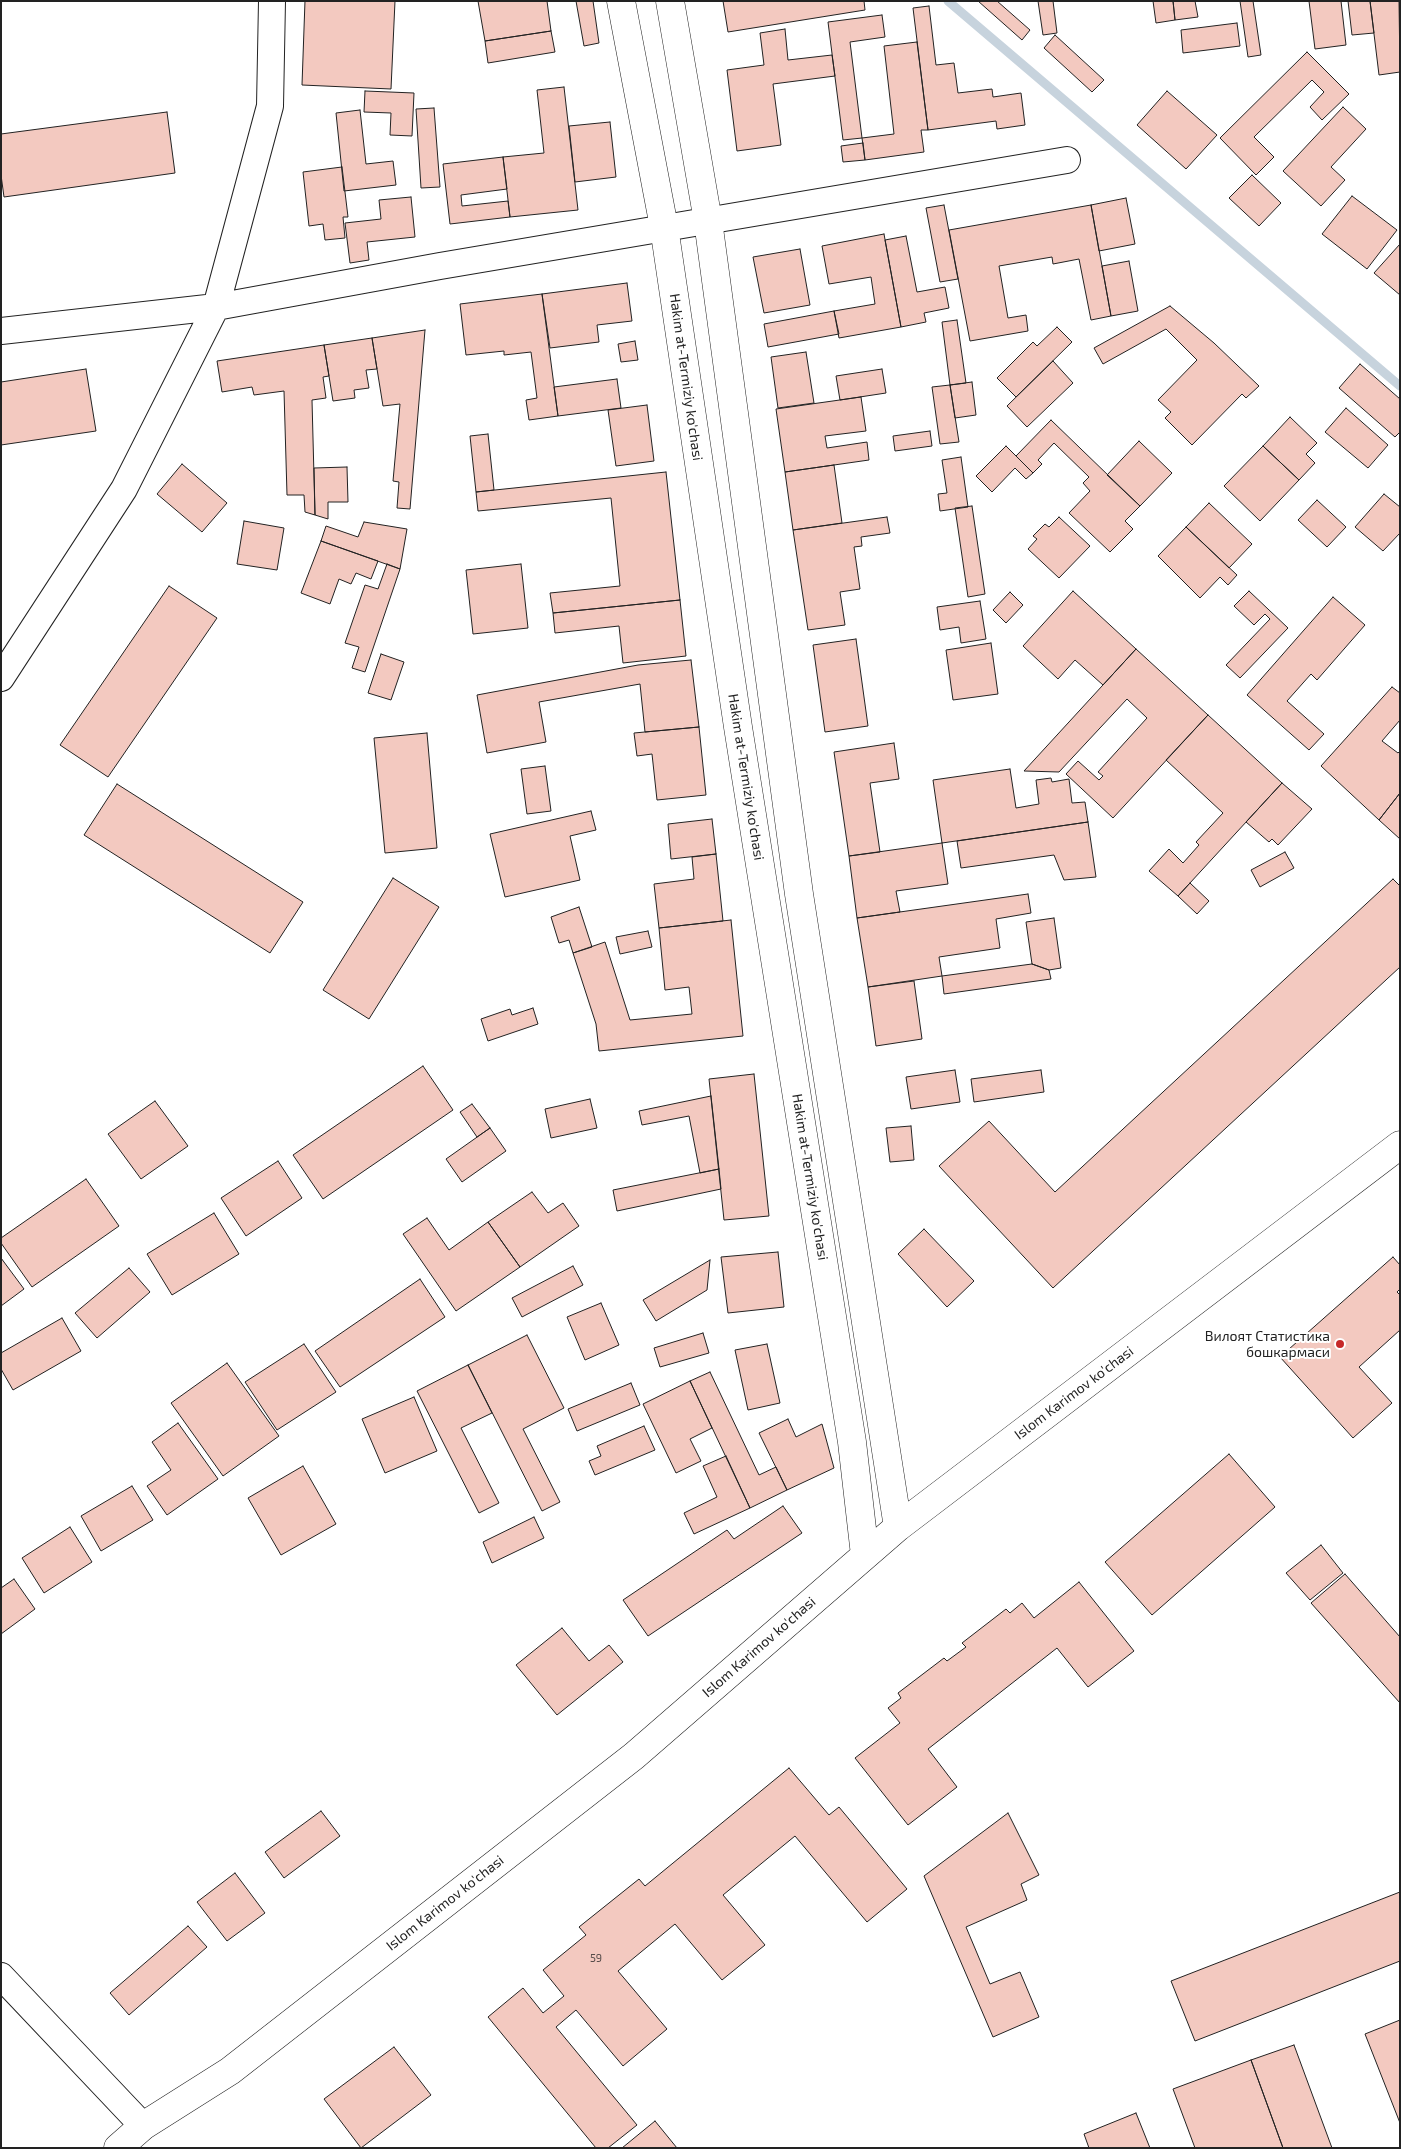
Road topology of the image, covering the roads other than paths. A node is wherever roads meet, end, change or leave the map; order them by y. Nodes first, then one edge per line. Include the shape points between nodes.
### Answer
1 (272, 1) edge
2 (621, 1) edge
3 (670, 1) edge
4 (1067, 160) dead end
5 (708, 220) junction
6 (664, 228) junction
7 (216, 307) junction
8 (1, 331) edge
9 (1, 678) edge
10 (1400, 1145) edge
11 (898, 1527) junction
12 (865, 1555) junction
13 (1, 1976) edge
14 (143, 2126) junction
15 (118, 2148) edge

1 - 7 street via 270,106
2 - 6 main road, Hakim at-Termiziy ko'chasi
3 - 5 main road
4 - 5 street
5 - 6 street
5 - 11 main road via 799,894
6 - 7 street
6 - 12 main road, Hakim at-Termiziy ko'chasi via 740,737 852,1442
7 - 8 street
7 - 9 street via 124,489
10 - 11 main road, Islom Karimov ko'chasi
11 - 12 main road, Islom Karimov ko'chasi
12 - 14 main road, Islom Karimov ko'chasi via 634,1756 230,2072
13 - 14 street
14 - 15 main road, Islom Karimov ko'chasi

